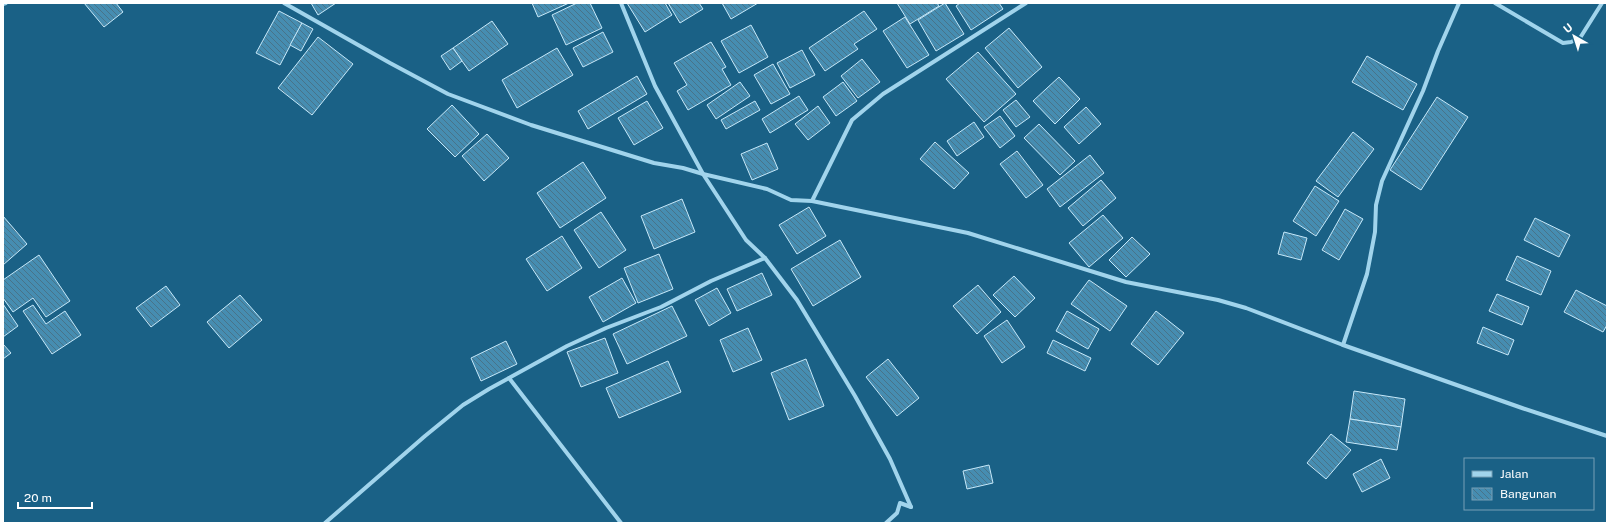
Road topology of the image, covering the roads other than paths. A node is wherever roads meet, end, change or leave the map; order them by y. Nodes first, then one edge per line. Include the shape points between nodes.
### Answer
1 (284, 3) edge
2 (621, 3) edge
3 (1026, 3) edge
4 (1459, 3) edge
5 (1495, 3) edge
6 (1602, 3) edge
7 (703, 174) junction
8 (812, 201) junction
9 (765, 258) junction
10 (1343, 345) junction
11 (509, 378) junction
12 (1607, 436) edge
13 (326, 523) edge
14 (621, 523) edge
15 (886, 523) edge

1 - 7 street via 448,94 531,125 654,163
2 - 7 street via 655,86
3 - 8 street via 883,94 852,120
4 - 10 street via 1382,181 1376,205 1367,274
5 - 6 street via 1563,43 1580,38
7 - 8 street via 767,189 791,200
7 - 9 street via 746,240
8 - 10 street via 968,233 1126,282 1218,300
9 - 11 street via 711,281 661,307 567,346
9 - 15 street via 797,300 890,459 911,507 900,503 897,513
10 - 12 street
11 - 13 street via 463,405
11 - 14 street

